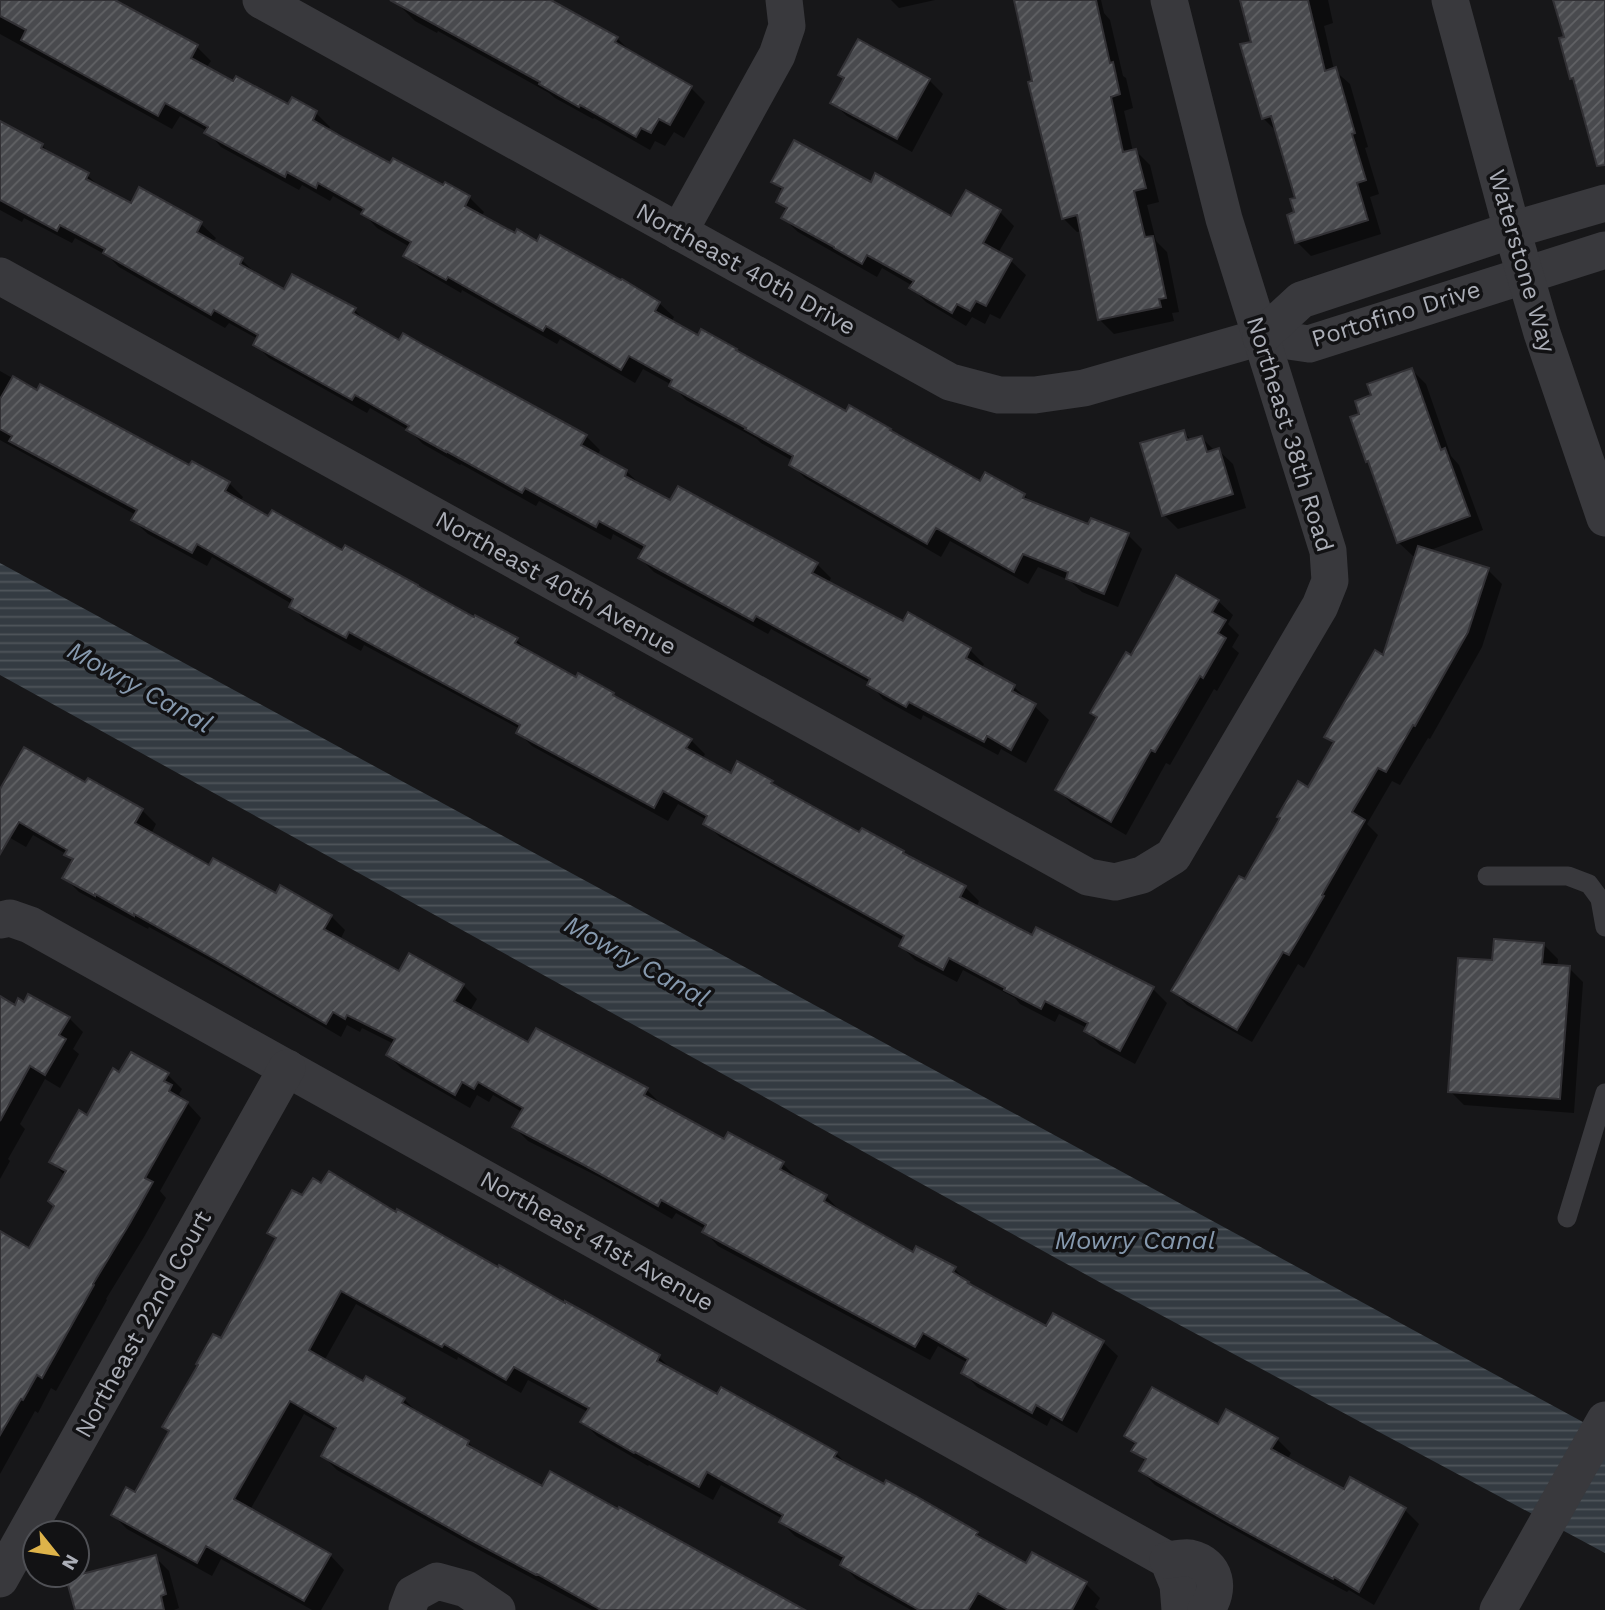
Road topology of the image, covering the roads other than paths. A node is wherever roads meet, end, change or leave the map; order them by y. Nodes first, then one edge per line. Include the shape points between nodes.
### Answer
1 (261, 0) edge
2 (784, 0) edge
3 (1169, 0) edge
4 (1450, 0) edge
5 (1605, 203) edge
6 (1512, 230) junction
7 (679, 232) junction
8 (1605, 250) edge
9 (1525, 274) junction
10 (0, 276) edge
11 (1261, 337) junction
12 (1605, 518) edge
13 (1488, 876) dead end
14 (1115, 882) joint
15 (3, 911) edge
16 (1605, 928) edge
17 (287, 1068) junction
18 (1605, 1093) edge
19 (1567, 1218) dead end
20 (1605, 1420) edge
21 (0, 1580) edge
22 (1176, 1585) edge
23 (407, 1610) edge
24 (497, 1610) edge
25 (1206, 1610) edge
26 (1498, 1610) edge

1 - 7 street, Northeast 40th Drive
2 - 7 street via 787,26 777,55
3 - 11 street, Northeast 38th Road via 1224,219
4 - 6 street, Waterstone Way
5 - 6 street, Portofino Drive
6 - 9 street, Waterstone Way
6 - 11 street, Portofino Drive via 1301,300
7 - 11 street, Northeast 40th Drive via 950,382 999,395 1035,396 1084,388
8 - 9 street, Portofino Drive
9 - 11 street, Portofino Drive via 1309,344
9 - 12 street, Waterstone Way
10 - 14 street, Northeast 40th Avenue via 1088,877
11 - 14 street, Northeast 38th Road via 1328,551 1330,581 1320,606 1173,856 1142,875
13 - 16 lane via 1569,876 1589,884 1600,899
15 - 17 street, Northeast 41st Avenue
17 - 21 street, Northeast 22nd Court
17 - 22 street, Northeast 41st Avenue
18 - 19 lane
20 - 26 street
22 - 25 street via 1188,1558 1205,1564 1213,1572 1215,1589
23 - 24 street via 413,1594 437,1581 466,1589

